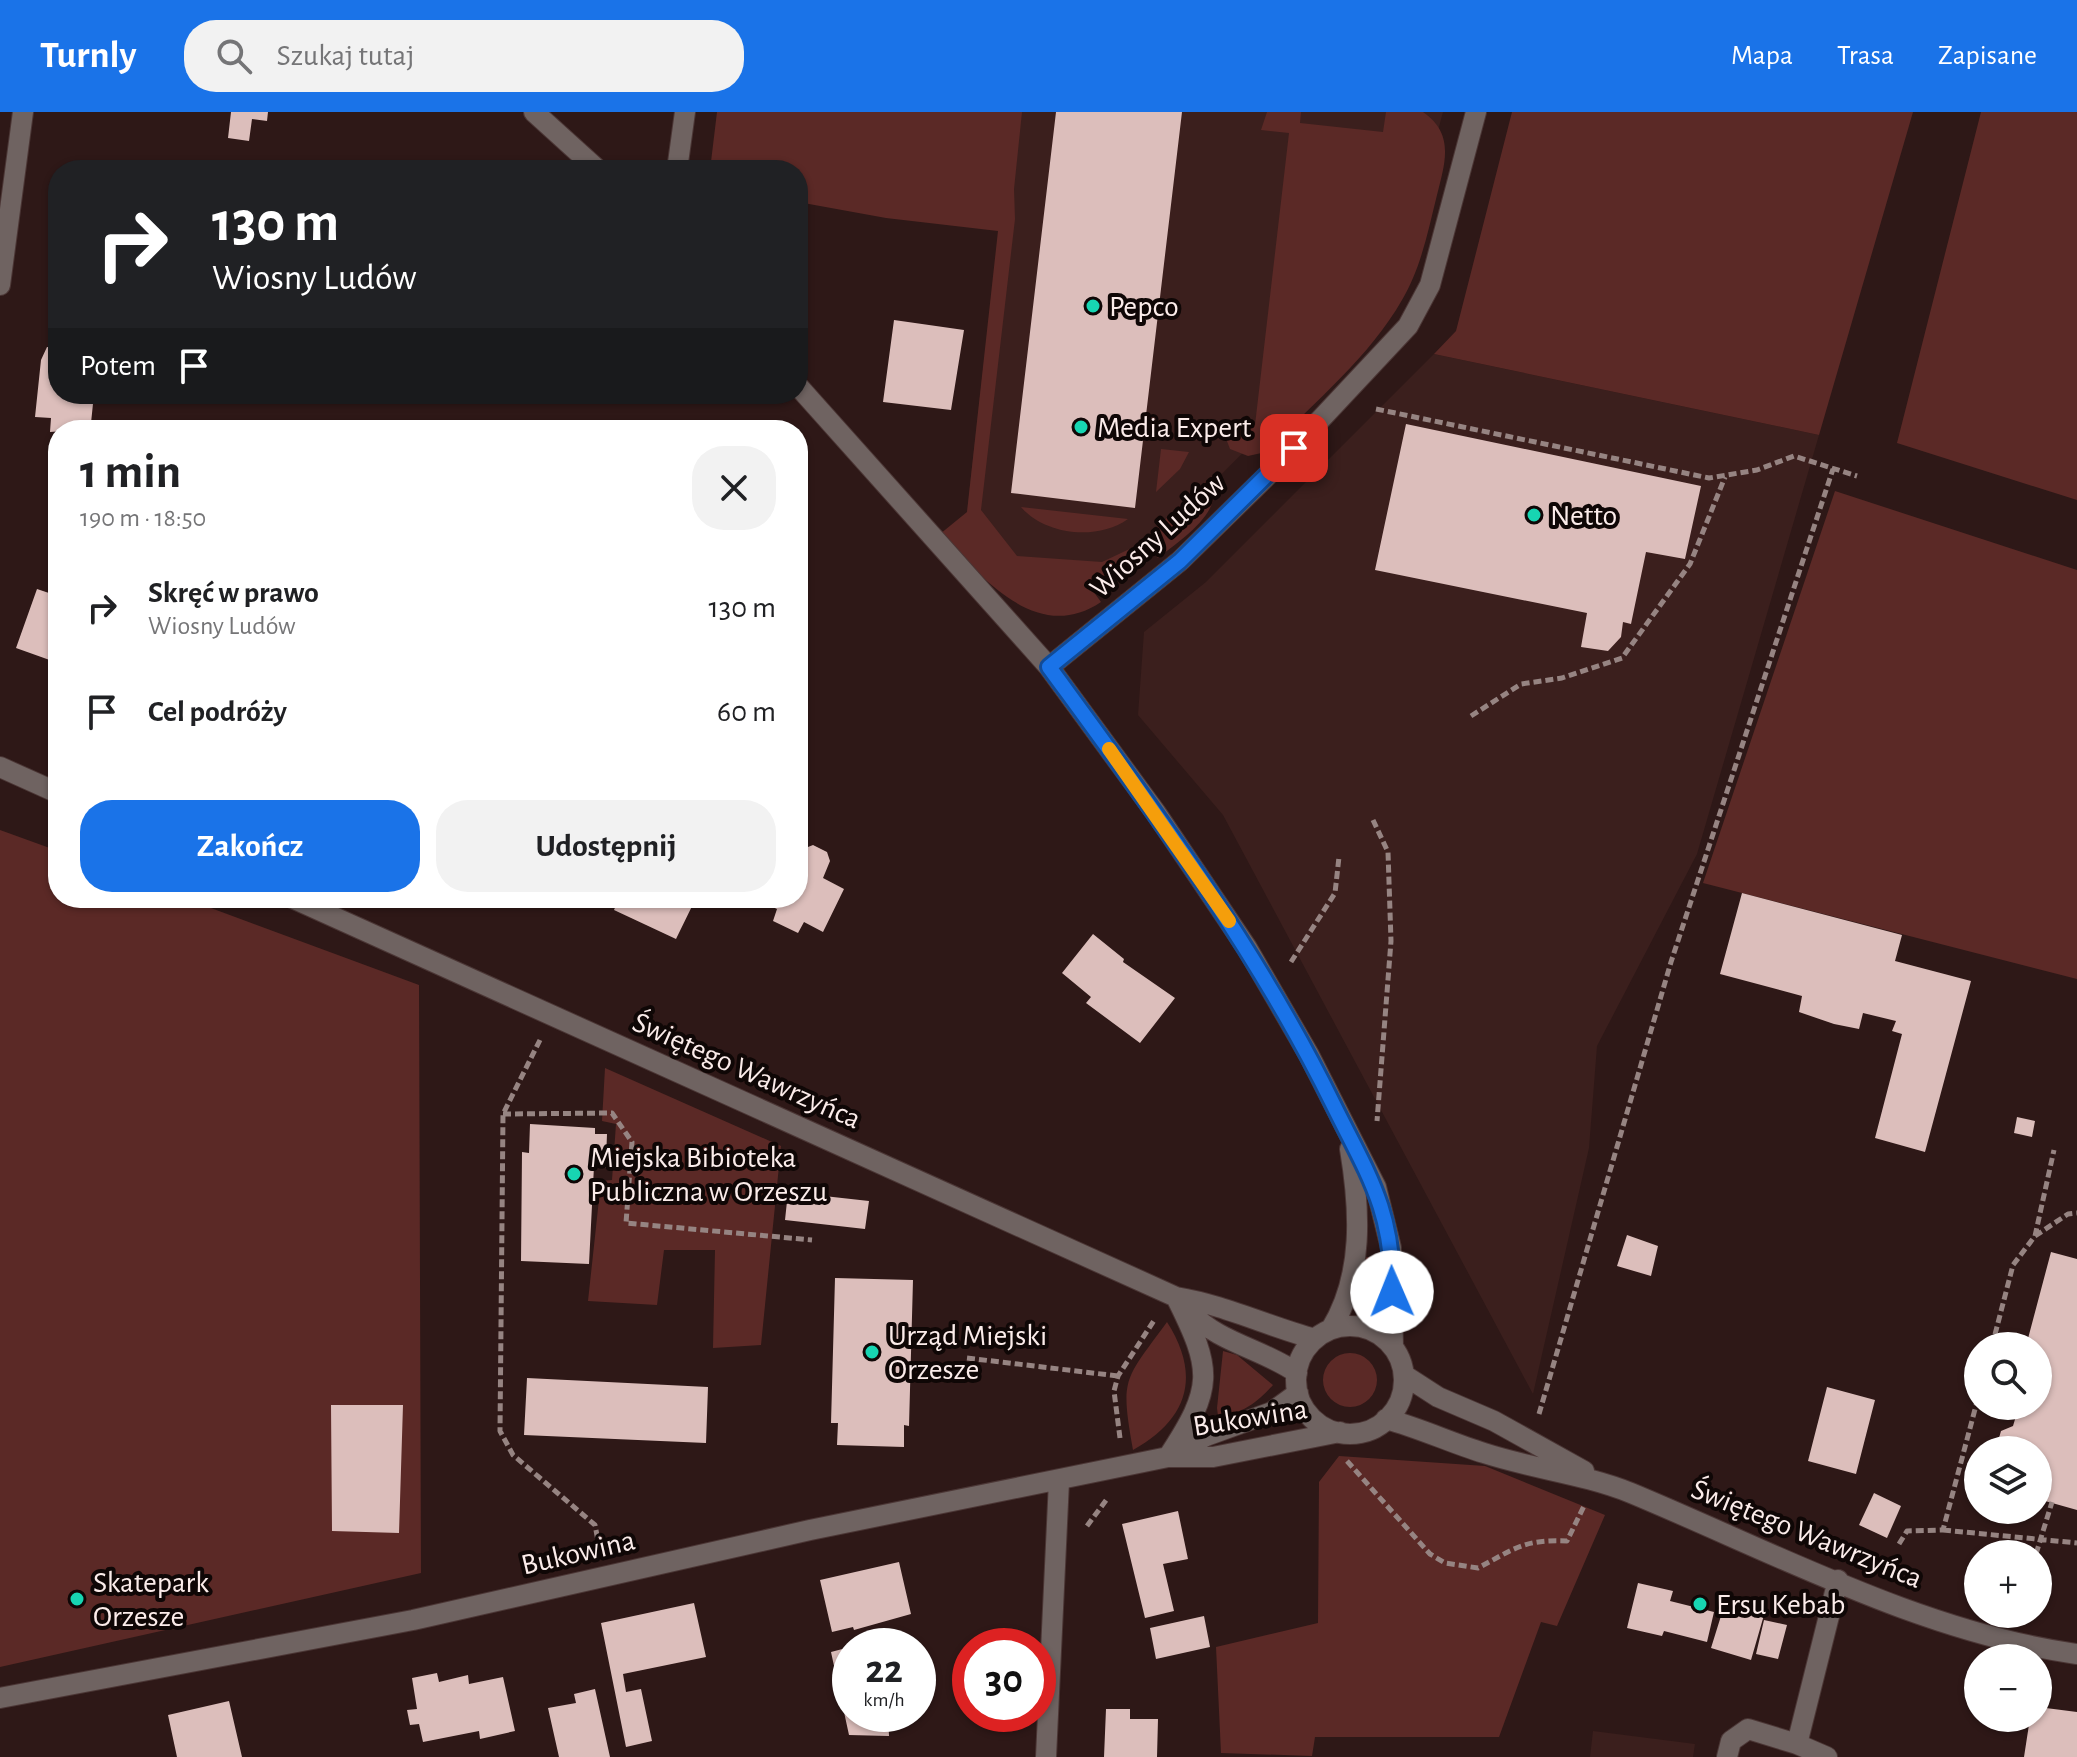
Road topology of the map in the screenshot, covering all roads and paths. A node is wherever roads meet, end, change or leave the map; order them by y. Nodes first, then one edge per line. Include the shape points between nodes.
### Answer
1 (23, 112) edge
2 (534, 112) edge
3 (685, 112) edge
4 (1476, 112) edge
5 (587, 160) edge
6 (678, 160) edge
7 (0, 285) edge
8 (808, 397) edge
9 (1376, 409) dead end
10 (1833, 469) junction
11 (1726, 476) junction
12 (1857, 476) dead end
13 (1049, 667) junction
14 (1471, 716) dead end
15 (0, 767) edge
16 (48, 789) edge
17 (1373, 820) dead end
18 (1339, 857) dead end
19 (314, 908) edge
20 (1291, 962) dead end
21 (553, 1015) junction
22 (503, 1114) junction
23 (1377, 1126) dead end
24 (1348, 1133) junction
25 (2054, 1150) dead end
26 (2077, 1213) edge
27 (2035, 1236) junction
28 (812, 1240) dead end
29 (1176, 1297) junction
30 (1155, 1318) dead end
31 (1996, 1332) edge
32 (1323, 1334) junction
33 (1393, 1347) junction
34 (967, 1358) dead end
35 (1404, 1375) junction
36 (1118, 1376) junction
37 (1297, 1383) junction
38 (1386, 1419) junction
39 (1972, 1420) edge
40 (1537, 1423) dead end
41 (1340, 1432) junction
42 (1120, 1439) dead end
43 (1168, 1457) junction
44 (1347, 1461) dead end
45 (1059, 1481) junction
46 (1609, 1485) junction
47 (1584, 1504) dead end
48 (2045, 1524) edge
49 (1943, 1530) junction
50 (2041, 1538) junction
51 (2077, 1543) edge
52 (1899, 1544) dead end
53 (600, 1552) dead end
54 (1838, 1580) junction
55 (2077, 1654) edge
56 (0, 1698) edge
57 (1797, 1744) junction
58 (1046, 1757) edge
59 (1727, 1757) edge
60 (1827, 1757) edge

1 - 7 street
2 - 5 street
3 - 6 street
4 - 13 street, Wiosny Ludów via 1430,285 1408,326 1180,561
8 - 13 street
9 - 11 path via 1709,478
10 - 11 path via 1794,456
10 - 12 path
10 - 40 path via 1671,962
11 - 14 path via 1690,564 1622,658 1562,678 1521,684
13 - 24 street via 1240,936
15 - 16 street
17 - 23 path via 1388,852 1391,941
18 - 20 path via 1335,893
19 - 21 street, Świętego Wawrzyńca
21 - 22 path
21 - 29 street, Świętego Wawrzyńca
22 - 28 path via 612,1113 632,1142 626,1223
22 - 53 path via 500,1431 513,1455 595,1525
24 - 32 street via 1356,1186 1356,1246 1347,1297
24 - 33 street via 1376,1187 1389,1231
25 - 27 path
26 - 27 path
27 - 31 path via 2013,1265
29 - 32 street, Świętego Wawrzyńca via 1227,1307 1280,1329
29 - 37 street, Świętego Wawrzyńca via 1203,1326 1270,1356
29 - 43 street via 1203,1354 1204,1382 1197,1410
30 - 36 path
32 - 33 street via 1351,1326 1370,1329
32 - 37 street via 1303,1354
33 - 35 street
34 - 36 path
35 - 38 street via 1398,1404
35 - 46 street, Świętego Wawrzyńca
36 - 42 path via 1114,1391
37 - 41 street via 1313,1419
37 - 43 street, Bukowina via 1272,1412 1206,1436
38 - 41 street via 1360,1433
38 - 46 street, Świętego Wawrzyńca via 1484,1453
39 - 49 path
41 - 43 street, Bukowina via 1213,1457
43 - 45 street, Bukowina
44 - 47 path via 1430,1554 1445,1563 1478,1568 1527,1542 1567,1541
45 - 56 street, Bukowina via 810,1530 413,1620
45 - 58 street
46 - 54 street, Świętego Wawrzyńca
48 - 50 path
49 - 50 path
49 - 52 path via 1907,1531
50 - 51 path
54 - 55 street, Świętego Wawrzyńca via 1987,1635
54 - 57 street
57 - 59 street via 1748,1729 1731,1741
57 - 60 street

